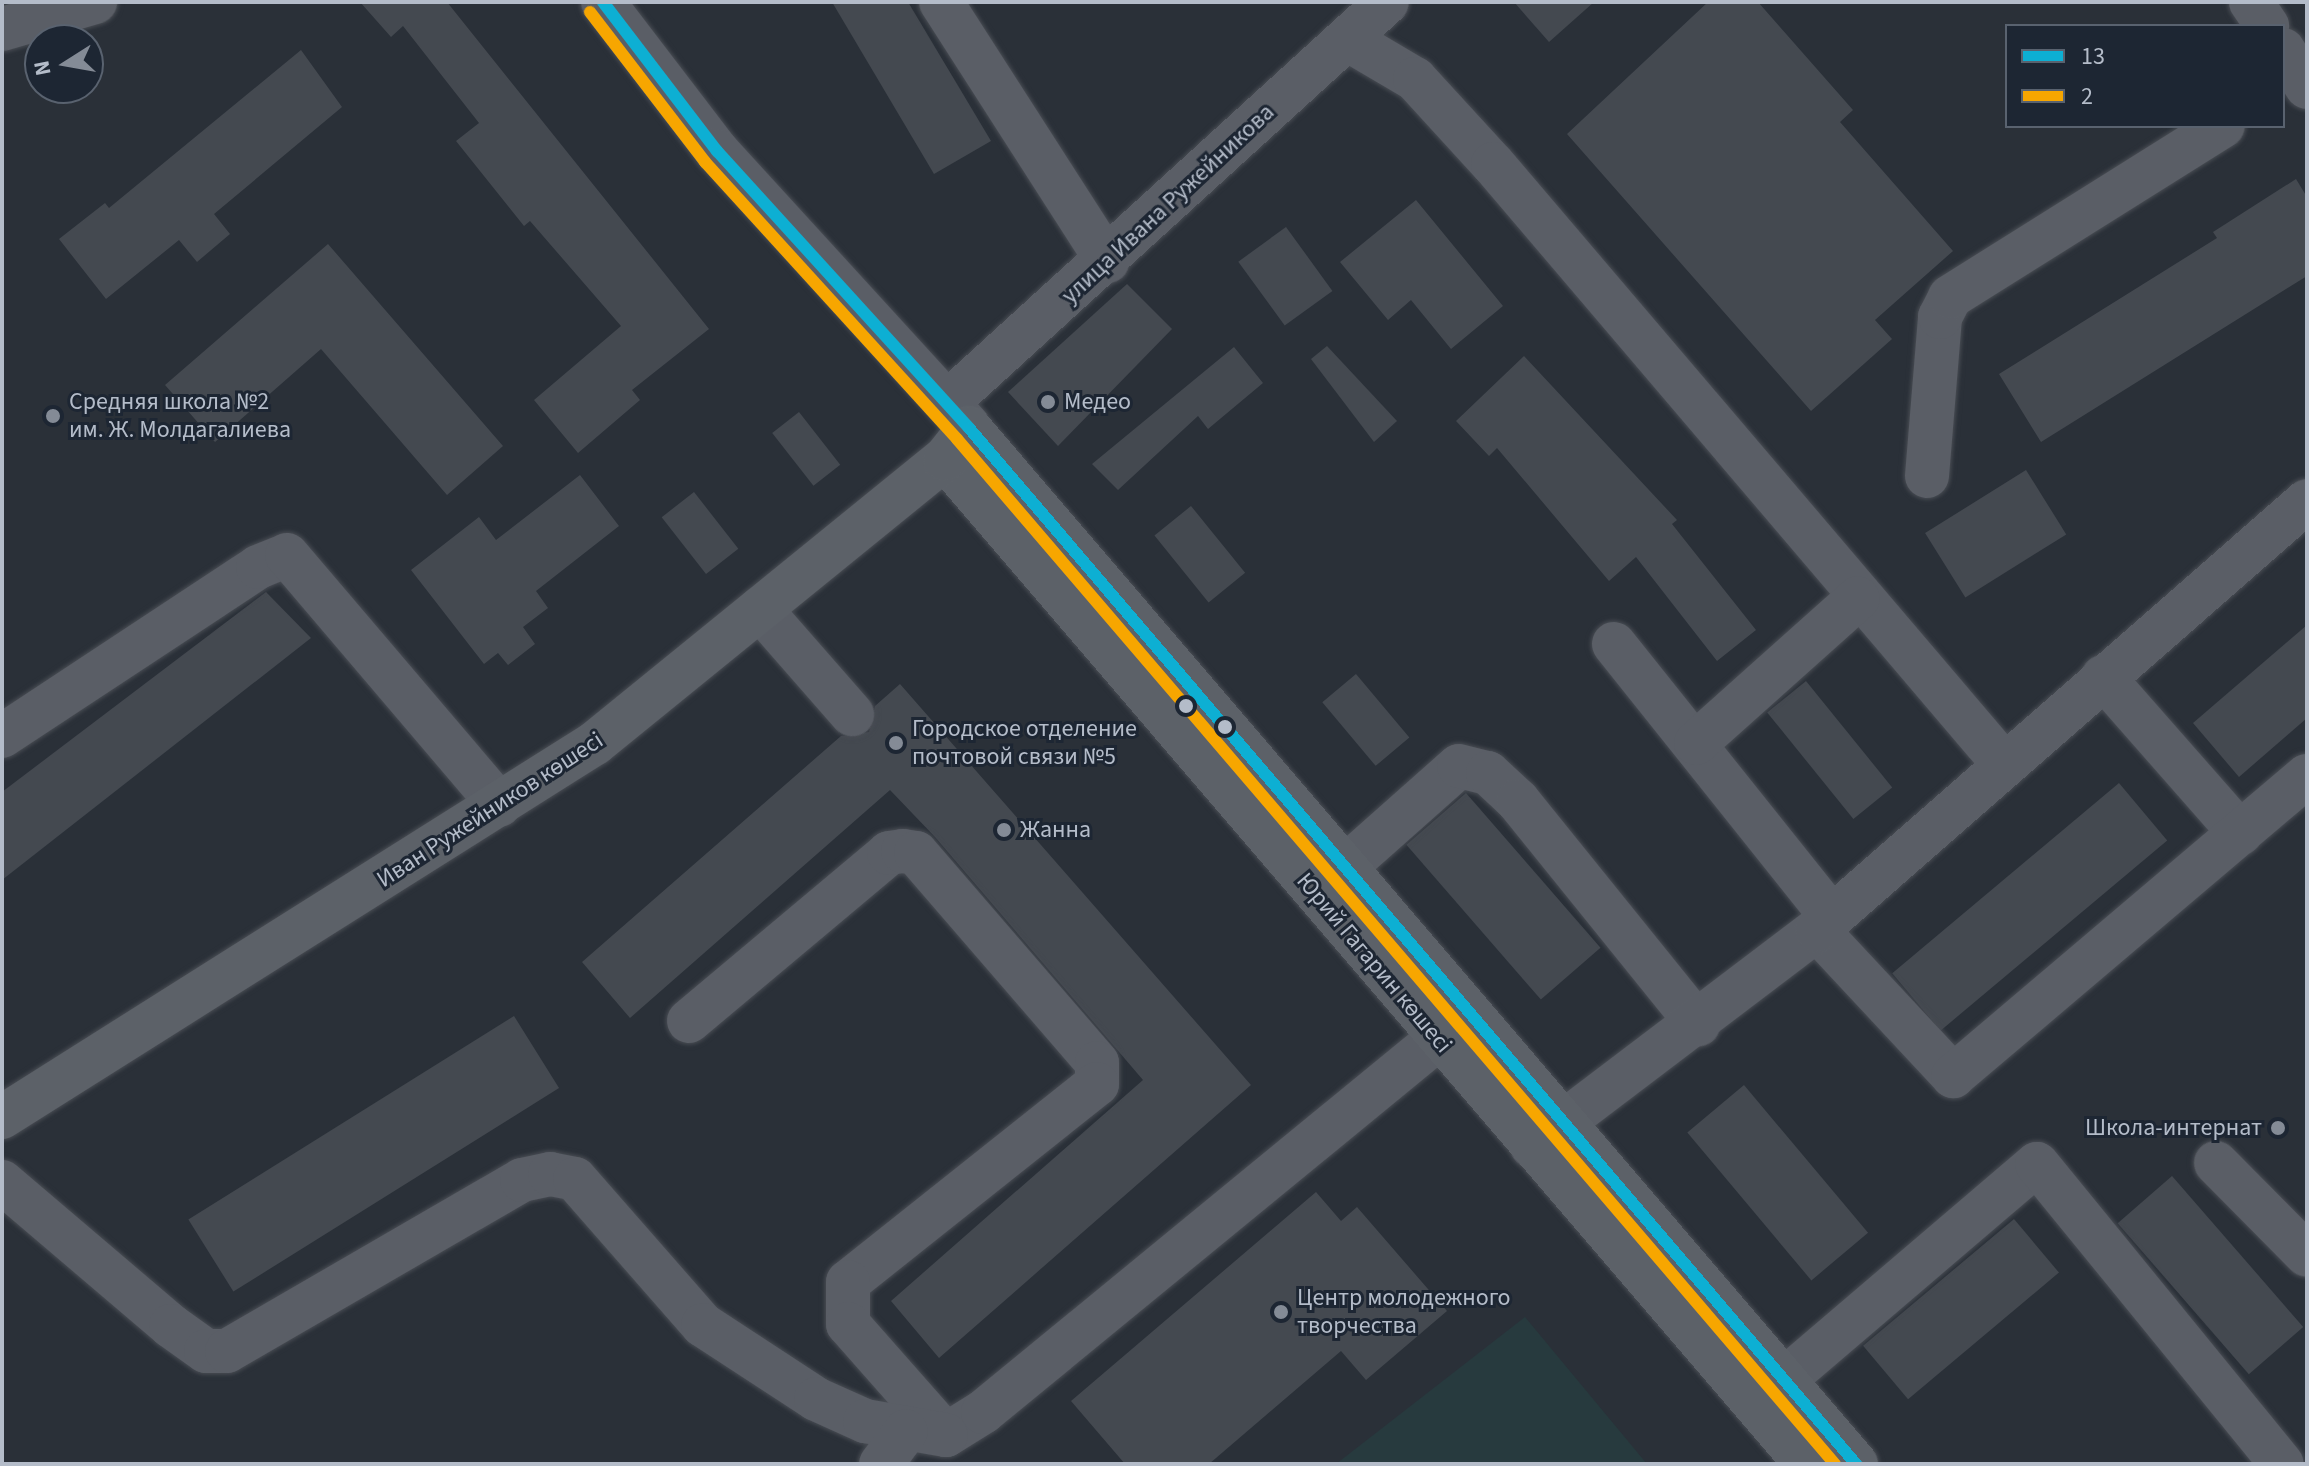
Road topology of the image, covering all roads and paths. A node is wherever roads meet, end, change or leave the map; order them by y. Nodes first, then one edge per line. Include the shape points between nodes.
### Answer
1 (95, 2) edge
2 (603, 2) edge
3 (941, 2) edge
4 (1387, 2) edge
5 (2251, 2) edge
6 (2266, 24) edge
7 (2, 29) edge
8 (1347, 39) junction
9 (2220, 128) edge
10 (1107, 261) junction
11 (954, 430) junction
12 (1927, 476) dead end
13 (2307, 501) edge
14 (1858, 598) junction
15 (760, 609) junction
16 (1614, 644) dead end
17 (2103, 677) junction
18 (852, 714) dead end
19 (2, 736) edge
20 (1696, 743) junction
21 (2003, 763) junction
22 (2307, 776) edge
23 (500, 805) junction
24 (2240, 833) junction
25 (1330, 882) junction
26 (1825, 924) junction
27 (689, 1021) dead end
28 (1698, 1024) junction
29 (1453, 1026) junction
30 (2, 1117) edge
31 (1545, 1134) junction
32 (2216, 1163) dead end
33 (2, 1182) edge
34 (2307, 1255) edge
35 (1785, 1379) junction
36 (911, 1443) edge
37 (1806, 1464) edge
38 (1856, 1464) edge
39 (2282, 1464) edge

1 - 7 street
2 - 11 street, Юрий Гагарин көшесі via 717,151
3 - 10 street
4 - 8 street, улица Ивана Ружейникова
5 - 6 street
8 - 10 street, улица Ивана Ружейникова
8 - 14 street via 1415,79 1493,164
9 - 12 street via 1950,297 1940,317
10 - 11 street, улица Ивана Ружейникова
11 - 15 main road, Иван Ружейников көшесі
11 - 25 main road, Юрий Гагарин көшесі
13 - 17 street
14 - 20 street
14 - 21 street
15 - 18 street
15 - 23 main road, Иван Ружейников көшесі via 595,743
16 - 20 street
17 - 21 street
17 - 24 street
19 - 23 street via 258,567 287,555
20 - 26 street
21 - 26 street
22 - 24 street
23 - 30 main road, Иван Ружейников көшесі
24 - 26 street via 1953,1076
25 - 28 street via 1459,766 1488,773 1518,801
25 - 29 main road, Юрий Гагарин көшесі
26 - 28 street
27 - 36 street via 889,853 903,851 916,853 1097,1063 1097,1084 848,1282 848,1324
28 - 31 street
29 - 31 main road, Юрий Гагарин көшесі
29 - 36 street
31 - 35 main road, Юрий Гагарин көшесі
31 - 37 main road, Юрий Гагарин көшесі
32 - 34 street
33 - 36 street via 171,1326 206,1351 227,1351 522,1180 550,1174 575,1179 703,1325 816,1399
35 - 38 main road, Юрий Гагарин көшесі
35 - 39 street via 2037,1164

